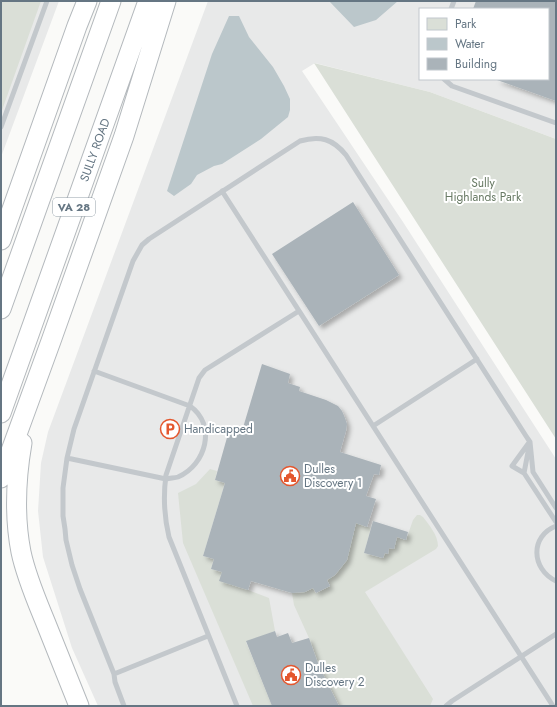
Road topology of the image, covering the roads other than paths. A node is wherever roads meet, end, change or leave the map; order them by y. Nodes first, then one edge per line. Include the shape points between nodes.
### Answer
1 (47, 1) edge
2 (87, 1) edge
3 (111, 1) edge
4 (148, 1) edge
5 (166, 1) edge
6 (445, 80) edge
7 (556, 123) edge
8 (1, 128) edge
9 (222, 191) junction
10 (1, 240) edge
11 (1, 309) edge
12 (299, 311) junction
13 (51, 341) junction
14 (477, 359) junction
15 (94, 371) junction
16 (190, 406) junction
17 (1, 413) edge
18 (373, 426) junction
19 (530, 442) junction
20 (67, 458) junction
21 (524, 473) junction
22 (1, 478) edge
23 (166, 479) junction
24 (556, 508) edge
25 (556, 522) edge
26 (556, 526) edge
27 (556, 581) edge
28 (556, 634) edge
29 (208, 636) junction
30 (521, 656) junction
31 (114, 674) junction
32 (80, 706) edge
33 (124, 706) edge
34 (237, 706) edge
35 (446, 706) edge
36 (553, 706) edge

1 - 8 lane
2 - 10 highway
3 - 11 highway, VA 28
4 - 17 highway, SULLY ROAD / VA 28
5 - 13 highway via 124,136
6 - 7 lane via 452,86
9 - 12 lane
9 - 14 lane via 300,141 318,138 334,143 346,155
9 - 15 lane via 142,245 133,261
12 - 16 lane via 205,370 199,378
12 - 18 lane
13 - 22 highway
13 - 32 highway via 23,440 17,515 21,552 32,588
14 - 18 lane
14 - 19 lane
15 - 16 lane
15 - 20 lane via 74,428
16 - 23 lane
16 - 23 lane via 195,409 206,431 204,450 187,472
18 - 30 lane
19 - 21 lane
19 - 21 lane via 512,466
19 - 24 lane via 533,472
20 - 23 lane
20 - 31 lane via 63,502 68,552
21 - 25 lane
23 - 29 lane via 164,506 169,538
26 - 27 lane via 542,534 536,555 541,568
28 - 30 lane
29 - 31 lane
29 - 34 lane
30 - 35 lane
30 - 36 lane
31 - 33 lane

